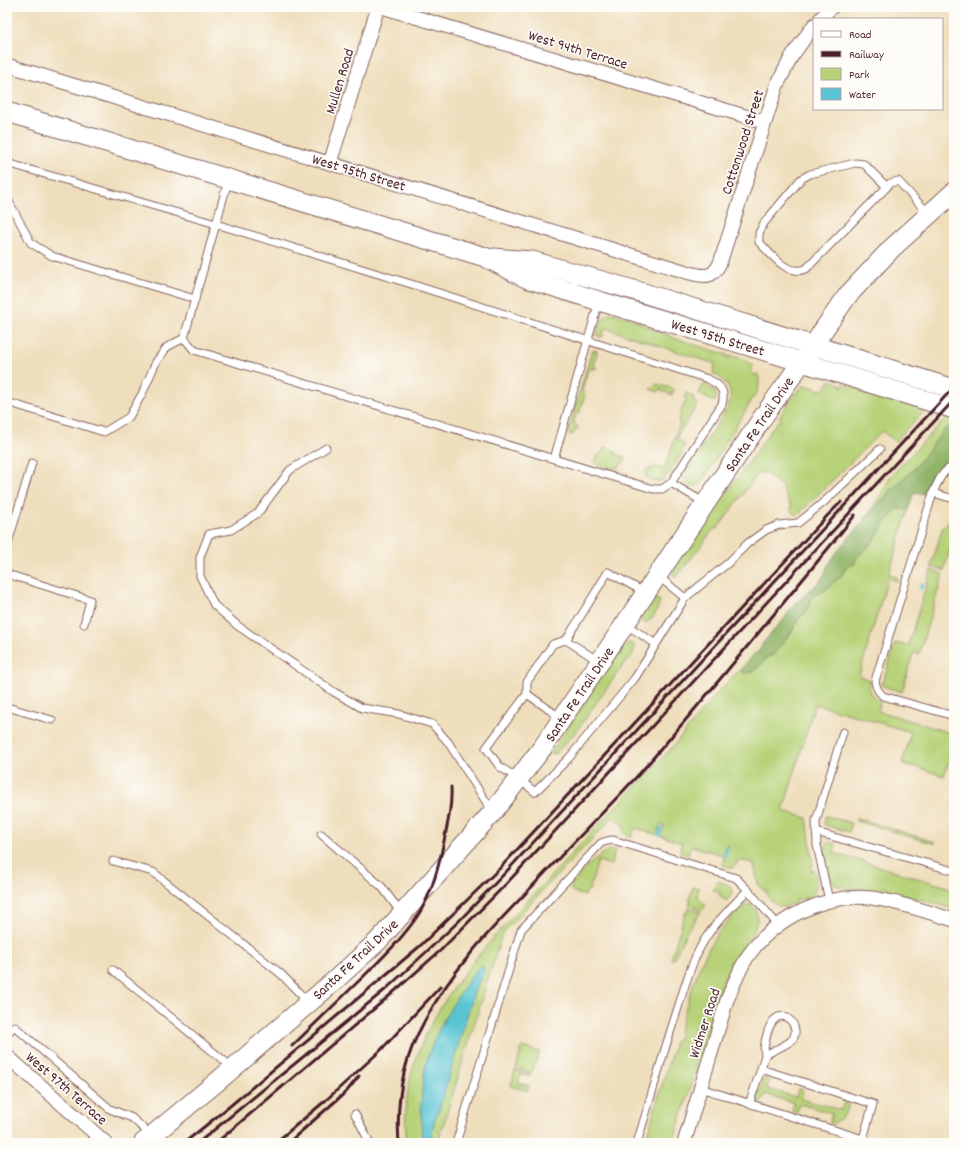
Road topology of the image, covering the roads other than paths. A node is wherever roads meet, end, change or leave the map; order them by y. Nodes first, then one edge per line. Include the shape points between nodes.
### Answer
1 (378, 7) edge
2 (382, 7) edge
3 (832, 7) edge
4 (821, 18) edge
5 (813, 26) edge
6 (7, 65) edge
7 (7, 112) edge
8 (765, 122) junction
9 (7, 163) edge
10 (330, 163) junction
11 (228, 179) junction
12 (887, 187) junction
13 (954, 192) edge
14 (7, 198) edge
15 (929, 214) junction
16 (216, 224) junction
17 (485, 257) junction
18 (712, 274) joint
19 (195, 298) junction
20 (599, 301) junction
21 (184, 338) junction
22 (588, 340) junction
23 (814, 345) junction
24 (802, 362) junction
25 (954, 389) edge
26 (7, 402) edge
27 (954, 409) edge
28 (326, 448) dead end
29 (880, 449) dead end
30 (554, 459) junction
31 (32, 463) dead end
32 (954, 466) edge
33 (671, 483) junction
34 (933, 493) junction
35 (954, 499) edge
36 (706, 503) junction
37 (7, 546) edge
38 (7, 574) edge
39 (657, 575) junction
40 (645, 593) junction
41 (686, 598) junction
42 (84, 624) dead end
43 (625, 624) junction
44 (566, 640) junction
45 (656, 644) junction
46 (600, 662) junction
47 (527, 694) junction
48 (7, 707) edge
49 (954, 716) edge
50 (562, 719) junction
51 (52, 720) dead end
52 (844, 732) dead end
53 (520, 779) junction
54 (493, 812) junction
55 (816, 832) junction
56 (321, 834) dead end
57 (113, 861) dead end
58 (954, 871) edge
59 (748, 890) junction
60 (829, 901) junction
61 (402, 915) junction
62 (954, 920) edge
63 (778, 925) junction
64 (113, 970) dead end
65 (309, 1003) junction
66 (7, 1034) edge
67 (765, 1055) junction
68 (7, 1056) edge
69 (234, 1068) junction
70 (761, 1069) junction
71 (700, 1088) junction
72 (749, 1104) junction
73 (355, 1114) dead end
74 (148, 1139) edge
75 (106, 1143) edge
76 (370, 1143) edge
77 (456, 1143) edge
78 (637, 1143) edge
79 (684, 1143) edge

1 - 10 street, Mullen Road
2 - 8 street, West 94th Terrace
3 - 4 street
5 - 8 street, Cottonwood Street via 792,56 777,85
6 - 10 street, West 95th Street
7 - 11 main road, West 95th Street
8 - 18 street, Cottonwood Street via 720,263
9 - 16 lane
10 - 18 street, West 95th Street via 690,273 703,276
11 - 16 lane
11 - 17 main road, West 95th Street
12 - 12 lane via 806,269 800,272 781,264 759,242 759,233 764,223 801,179 810,174 855,163 864,164
12 - 15 lane via 890,183 898,181
13 - 15 main road, Santa Fe Trail Drive
14 - 19 lane via 31,242 52,256
15 - 23 main road, Santa Fe Trail Drive via 892,248 848,295
16 - 19 lane
16 - 22 lane
17 - 20 main road, West 95th Street via 526,278
17 - 23 main road, West 95th Street via 532,261
19 - 21 lane
20 - 22 lane
20 - 24 main road, West 95th Street
21 - 26 lane via 167,347 156,362 129,418 104,432
21 - 30 lane via 194,350
22 - 30 lane
22 - 33 lane via 708,379 723,392 722,404
23 - 24 main road, Santa Fe Trail Drive
23 - 25 main road, West 95th Street
24 - 27 main road, West 95th Street
24 - 36 main road, Santa Fe Trail Drive
28 - 54 lane via 290,470 258,513 231,530 209,534 200,557 200,576 214,605 238,626 334,692 362,708 400,714 432,724 448,742
29 - 41 lane via 798,523 766,530
30 - 33 lane via 653,489 662,490
31 - 37 lane
32 - 34 lane via 940,478
33 - 36 lane
34 - 35 lane
34 - 49 lane via 875,681 878,691 883,696
36 - 39 main road, Santa Fe Trail Drive
38 - 42 lane via 90,600
39 - 40 main road, Santa Fe Trail Drive
39 - 41 lane
40 - 43 main road, Santa Fe Trail Drive
40 - 44 lane via 608,572
41 - 45 lane
43 - 45 lane
43 - 46 main road, Santa Fe Trail Drive
44 - 46 lane
44 - 47 lane via 553,644 527,682
45 - 53 lane via 635,678 569,758 535,792
46 - 50 main road, Santa Fe Trail Drive
47 - 50 lane
47 - 53 lane via 486,748 500,767
48 - 51 lane
50 - 53 main road, Santa Fe Trail Drive
52 - 55 lane via 816,821
53 - 54 main road, Santa Fe Trail Drive
54 - 61 main road, Santa Fe Trail Drive
55 - 58 lane
55 - 60 lane
56 - 61 lane via 382,887
57 - 65 lane via 153,872 282,974
59 - 63 lane
59 - 77 lane via 736,878 613,840 601,844 521,930
59 - 78 lane via 709,933 693,964
60 - 62 street, Widmer Road via 856,898 888,901
60 - 63 street, Widmer Road via 809,908
61 - 65 main road, Santa Fe Trail Drive via 378,941
63 - 71 street, Widmer Road via 759,942 740,969
64 - 69 lane
65 - 69 main road, Santa Fe Trail Drive
66 - 74 lane via 14,1026 110,1109 132,1118
67 - 67 lane via 792,1041 795,1030 786,1017 776,1018 770,1025 763,1047
67 - 70 lane
68 - 75 street, West 97th Terrace
69 - 74 main road, Santa Fe Trail Drive
70 - 72 lane
70 - 72 lane via 873,1104 863,1139
71 - 72 lane
71 - 79 street, Widmer Road
73 - 76 lane

